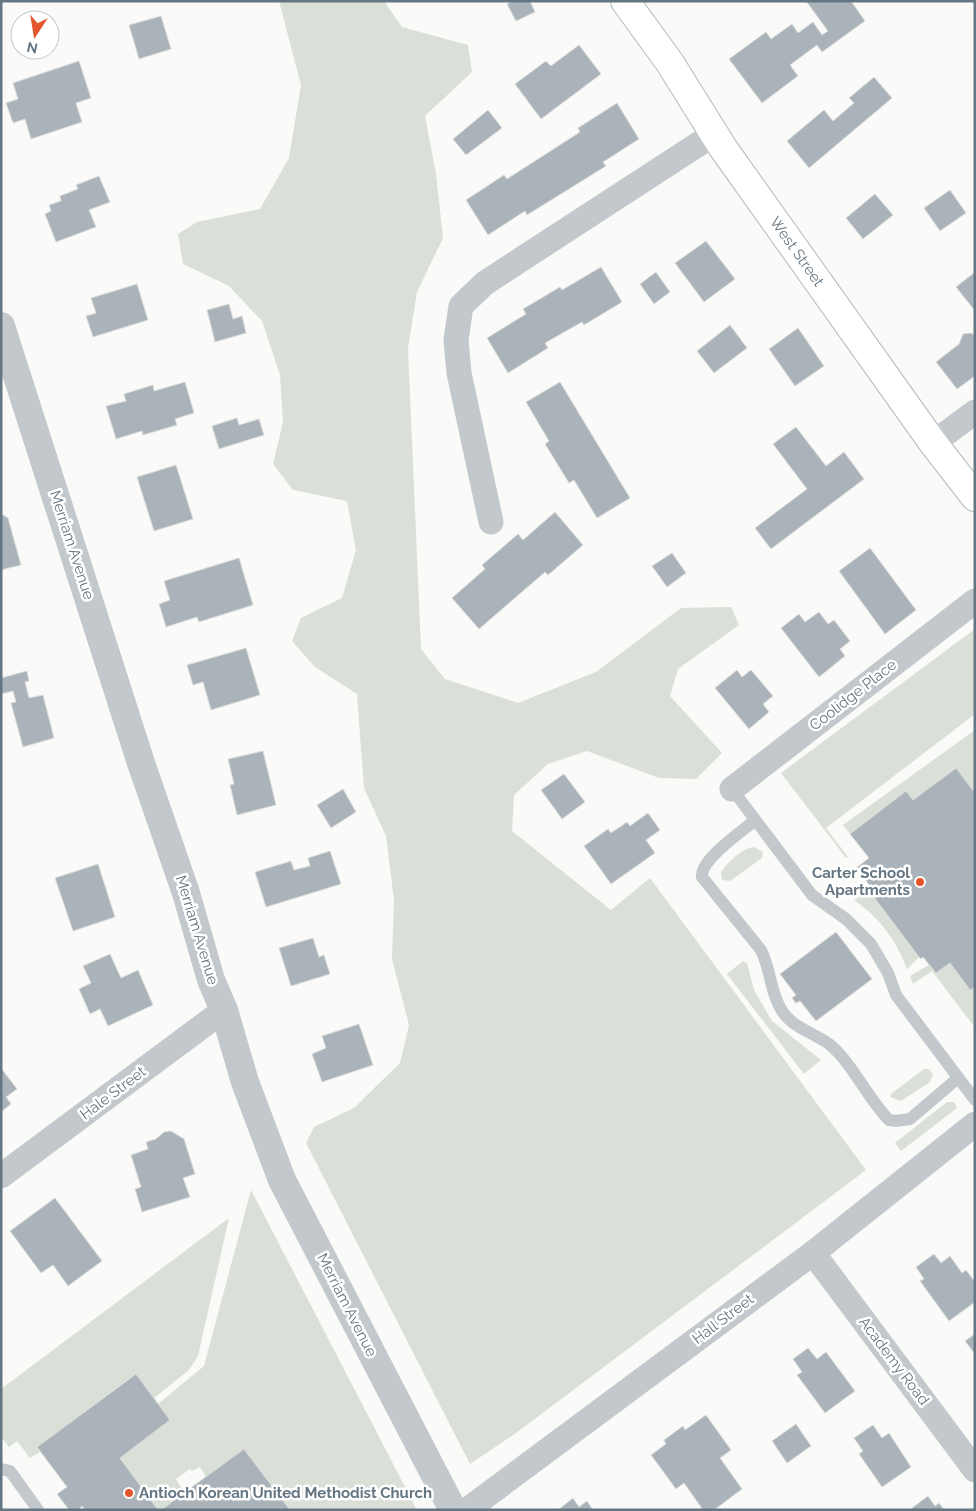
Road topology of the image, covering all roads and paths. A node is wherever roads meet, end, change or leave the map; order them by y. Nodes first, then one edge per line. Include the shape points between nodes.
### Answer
1 (625, 1) edge
2 (714, 134) junction
3 (1, 326) edge
4 (975, 412) edge
5 (933, 443) junction
6 (975, 497) edge
7 (491, 522) dead end
8 (975, 601) edge
9 (732, 790) joint
10 (755, 820) junction
11 (224, 1010) junction
12 (958, 1078) junction
13 (975, 1100) edge
14 (975, 1124) edge
15 (1, 1176) edge
16 (813, 1253) junction
17 (1, 1468) edge
18 (975, 1470) edge
19 (38, 1510) edge
20 (453, 1510) edge
21 (467, 1510) edge

1 - 2 main road, West Street
2 - 5 main road, West Street
2 - 7 street via 485,283 462,306 456,340 459,373
3 - 11 street, Merriam Avenue via 186,893 211,980
4 - 5 street
5 - 6 main road, West Street
8 - 9 street, Coolidge Place
9 - 10 lane
10 - 12 lane via 812,895 846,919 871,944 888,973 896,995
10 - 12 lane via 707,861 702,877 761,950 772,991 783,1013 835,1049 888,1120 910,1119
11 - 15 street, Hale Street
11 - 20 street, Merriam Avenue via 245,1082 282,1180
12 - 13 lane
14 - 16 street, Hall Street
16 - 18 street, Academy Road
16 - 21 street, Hall Street
17 - 19 lane via 10,1471

